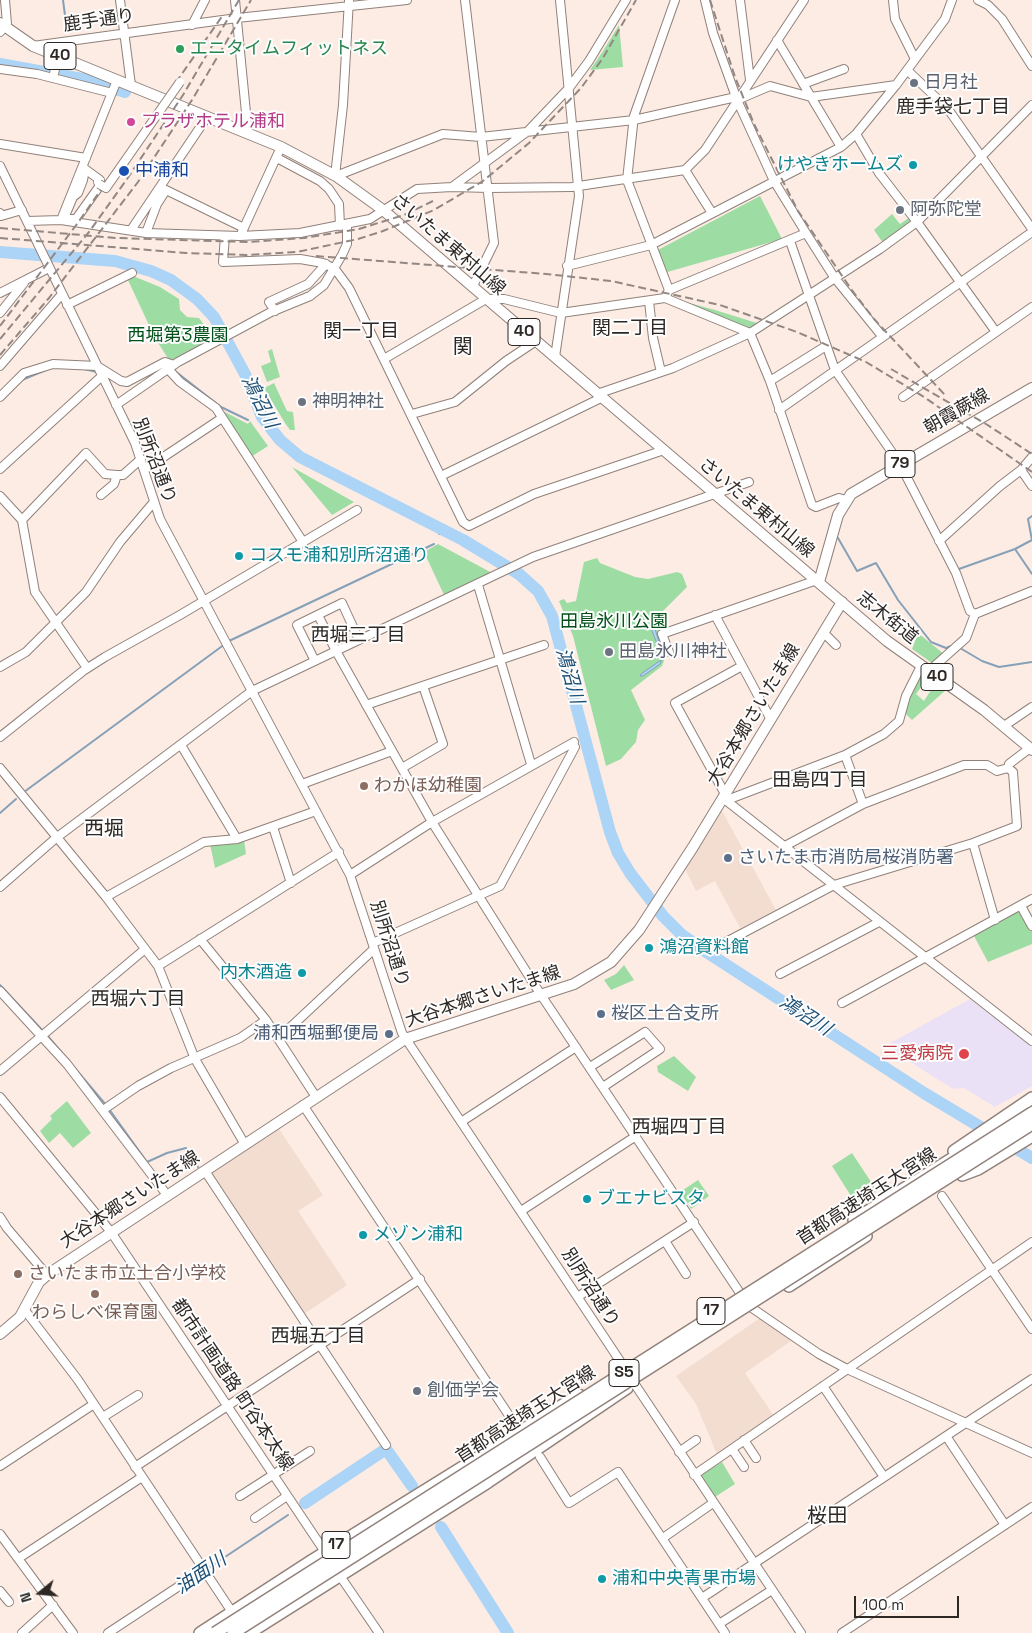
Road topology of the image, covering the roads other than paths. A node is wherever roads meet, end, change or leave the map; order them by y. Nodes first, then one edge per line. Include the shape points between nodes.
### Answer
1 (5, 0) edge
2 (120, 0) edge
3 (204, 0) edge
4 (235, 0) edge
5 (407, 0) edge
6 (465, 0) edge
7 (560, 0) edge
8 (626, 0) edge
9 (675, 0) edge
10 (705, 0) edge
11 (740, 0) edge
12 (804, 0) edge
13 (893, 0) edge
14 (952, 0) edge
15 (978, 0) edge
16 (349, 3) edge
17 (237, 18) junction
18 (192, 25) junction
19 (2, 28) edge
20 (124, 33) junction
21 (777, 40) junction
22 (33, 46) junction
23 (58, 56) junction
24 (915, 59) junction
25 (1032, 66) edge
26 (0, 69) edge
27 (844, 69) dead end
28 (907, 70) junction
29 (54, 74) junction
30 (750, 80) junction
31 (92, 81) junction
32 (180, 82) dead end
33 (804, 84) junction
34 (896, 84) junction
35 (130, 85) junction
36 (114, 87) junction
37 (569, 88) junction
38 (811, 97) junction
39 (737, 99) junction
40 (1032, 105) edge
41 (208, 117) junction
42 (634, 120) junction
43 (573, 128) junction
44 (528, 131) junction
45 (248, 133) junction
46 (856, 134) junction
47 (481, 137) junction
48 (0, 144) edge
49 (841, 147) junction
50 (282, 148) junction
51 (981, 157) junction
52 (86, 158) junction
53 (277, 158) junction
54 (484, 164) junction
55 (0, 166) edge
56 (685, 170) junction
57 (332, 174) junction
58 (627, 180) junction
59 (320, 181) junction
60 (774, 181) junction
61 (99, 184) dead end
62 (579, 185) junction
63 (452, 187) junction
64 (488, 188) junction
65 (22, 210) junction
66 (383, 210) junction
67 (0, 213) edge
68 (712, 213) junction
69 (76, 219) joint
70 (61, 220) junction
71 (27, 221) junction
72 (917, 222) junction
73 (344, 226) junction
74 (244, 228) junction
75 (131, 230) junction
76 (1032, 231) edge
77 (146, 233) junction
78 (806, 233) junction
79 (225, 236) junction
80 (240, 236) junction
81 (790, 240) junction
82 (651, 245) junction
83 (47, 264) junction
84 (326, 264) junction
85 (567, 266) junction
86 (335, 269) junction
87 (132, 274) dead end
88 (834, 277) junction
89 (26, 279) junction
90 (960, 282) junction
91 (473, 286) junction
92 (669, 290) junction
93 (0, 293) edge
94 (62, 294) junction
95 (809, 294) junction
96 (666, 298) junction
97 (486, 299) junction
98 (649, 301) junction
99 (67, 305) junction
100 (1032, 307) edge
101 (275, 311) junction
102 (0, 313) edge
103 (561, 313) junction
104 (996, 332) junction
105 (750, 333) junction
106 (882, 336) junction
107 (536, 341) junction
108 (826, 346) junction
109 (554, 357) junction
110 (384, 359) junction
111 (0, 366) edge
112 (171, 367) junction
113 (835, 370) junction
114 (100, 372) junction
115 (661, 372) junction
116 (770, 381) junction
117 (1032, 388) edge
118 (2, 394) edge
119 (599, 396) junction
120 (903, 397) dead end
121 (116, 405) junction
122 (779, 410) junction
123 (412, 414) junction
124 (222, 418) junction
125 (664, 450) junction
126 (1032, 456) edge
127 (141, 459) junction
128 (900, 464) junction
129 (0, 468) edge
130 (144, 470) junction
131 (1021, 470) junction
132 (117, 475) junction
133 (441, 476) junction
134 (749, 482) dead end
135 (1032, 486) edge
136 (715, 494) junction
137 (100, 495) dead end
138 (0, 496) edge
139 (846, 500) junction
140 (153, 503) junction
141 (357, 510) dead end
142 (22, 520) junction
143 (939, 541) junction
144 (303, 542) junction
145 (818, 581) junction
146 (478, 585) junction
147 (1032, 590) edge
148 (203, 601) junction
149 (842, 602) junction
150 (318, 614) junction
151 (975, 614) junction
152 (714, 615) junction
153 (55, 624) junction
154 (823, 632) junction
155 (359, 640) junction
156 (544, 645) dead end
157 (836, 645) dead end
158 (336, 651) junction
159 (669, 652) dead end
160 (315, 661) junction
161 (501, 661) junction
162 (742, 666) junction
163 (0, 667) edge
164 (87, 668) junction
165 (925, 669) junction
166 (423, 686) junction
167 (252, 691) junction
168 (366, 705) junction
169 (1032, 708) edge
170 (770, 718) junction
171 (1004, 726) junction
172 (0, 737) edge
173 (181, 745) junction
174 (1031, 749) edge
175 (392, 751) junction
176 (845, 755) junction
177 (532, 764) junction
178 (0, 768) edge
179 (402, 768) junction
180 (1008, 768) junction
181 (302, 784) junction
182 (725, 797) junction
183 (863, 804) junction
184 (316, 811) junction
185 (432, 822) junction
186 (273, 827) junction
187 (56, 838) junction
188 (238, 839) junction
189 (973, 843) junction
190 (785, 846) junction
191 (339, 852) junction
192 (350, 875) junction
193 (291, 882) junction
194 (834, 885) junction
195 (0, 887) edge
196 (478, 895) junction
197 (106, 897) junction
198 (1032, 899) edge
199 (1021, 906) junction
200 (995, 920) junction
201 (879, 922) junction
202 (1032, 926) edge
203 (200, 938) junction
204 (726, 942) dead end
205 (374, 946) junction
206 (144, 950) junction
207 (926, 959) junction
208 (158, 966) junction
209 (780, 974) dead end
210 (0, 991) edge
211 (541, 995) junction
212 (842, 1003) dead end
213 (266, 1020) junction
214 (44, 1035) junction
215 (279, 1038) junction
216 (405, 1039) junction
217 (1032, 1041) edge
218 (576, 1047) junction
219 (195, 1059) junction
220 (590, 1067) junction
221 (0, 1071) edge
222 (603, 1087) junction
223 (0, 1097) edge
224 (316, 1097) junction
225 (1032, 1098) edge
226 (303, 1105) junction
227 (105, 1108) junction
228 (1032, 1108) edge
229 (1032, 1113) edge
230 (462, 1122) junction
231 (998, 1125) junction
232 (1032, 1126) edge
233 (636, 1136) junction
234 (1024, 1138) edge
235 (244, 1143) junction
236 (205, 1170) junction
237 (167, 1195) junction
238 (942, 1196) dead end
239 (521, 1211) junction
240 (0, 1216) edge
241 (694, 1222) junction
242 (111, 1232) junction
243 (665, 1241) junction
244 (1032, 1242) edge
245 (992, 1269) junction
246 (686, 1274) dead end
247 (47, 1275) junction
248 (420, 1279) junction
249 (740, 1293) junction
250 (579, 1296) junction
251 (752, 1308) junction
252 (24, 1309) junction
253 (1032, 1329) edge
254 (0, 1334) edge
255 (321, 1345) junction
256 (624, 1367) junction
257 (847, 1369) junction
258 (1032, 1380) edge
259 (634, 1383) junction
260 (823, 1386) junction
261 (138, 1395) dead end
262 (94, 1404) junction
263 (228, 1407) junction
264 (103, 1417) junction
265 (966, 1423) junction
266 (520, 1432) junction
267 (946, 1436) junction
268 (696, 1440) dead end
269 (744, 1440) junction
270 (386, 1445) dead end
271 (732, 1449) junction
272 (310, 1451) dead end
273 (678, 1452) junction
274 (1032, 1453) edge
275 (540, 1457) dead end
276 (756, 1458) dead end
277 (473, 1459) junction
278 (0, 1466) edge
279 (135, 1467) junction
280 (744, 1467) dead end
281 (273, 1474) junction
282 (694, 1475) junction
283 (142, 1477) junction
284 (884, 1477) junction
285 (488, 1482) junction
286 (240, 1496) dead end
287 (287, 1496) junction
288 (713, 1503) junction
289 (1032, 1507) edge
290 (255, 1518) dead end
291 (1005, 1525) junction
292 (1, 1538) edge
293 (663, 1538) junction
294 (325, 1552) junction
295 (19, 1558) junction
296 (754, 1564) junction
297 (335, 1568) junction
298 (205, 1570) junction
299 (772, 1590) junction
300 (0, 1591) edge
301 (261, 1594) junction
302 (702, 1598) junction
303 (9, 1602) dead end
304 (53, 1605) junction
305 (232, 1612) junction
306 (719, 1624) junction
307 (22, 1633) edge
308 (73, 1633) edge
309 (108, 1633) edge
310 (200, 1633) edge
311 (215, 1633) edge
312 (233, 1633) edge
313 (249, 1633) edge
314 (379, 1633) edge
315 (725, 1633) edge
316 (800, 1633) edge
317 (842, 1633) edge

1 - 19 street via 7,22
2 - 20 street
3 - 18 street
4 - 17 street
5 - 16 street, 鹿手通り
6 - 47 street
7 - 37 street
8 - 37 street via 590,61
9 - 42 street
10 - 39 street via 713,33
11 - 30 street
12 - 21 street
13 - 24 street via 895,19
14 - 24 street via 945,18
15 - 25 street via 1002,19
16 - 17 street, 鹿手通り
16 - 57 street
17 - 18 street, 鹿手通り
17 - 45 street
18 - 20 street, 鹿手通り
19 - 22 main road, さいたま東村山線 / 40
20 - 22 street, 鹿手通り
20 - 35 street
21 - 30 street
21 - 33 street
22 - 23 main road, さいたま東村山線 / 40
23 - 29 street
23 - 31 main road, さいたま東村山線 / 40
24 - 28 street
26 - 29 street
27 - 33 street
28 - 34 street
28 - 51 street via 948,109
29 - 31 street
30 - 39 street
31 - 36 main road, さいたま東村山線 / 40
31 - 36 street
32 - 61 street, bridge via 106,188
33 - 38 street
34 - 38 street
34 - 46 street
35 - 36 main road, さいたま東村山線 / 40
35 - 41 main road, さいたま東村山線 / 40
36 - 52 street
37 - 43 street
37 - 44 street
38 - 39 street via 770,86
38 - 49 street
39 - 42 street
39 - 56 street via 706,150
39 - 60 street
40 - 51 street
41 - 45 main road, さいたま東村山線 / 40
41 - 75 street
42 - 43 street
42 - 58 street
43 - 44 street
43 - 62 street
44 - 47 street
44 - 54 street
45 - 50 main road, さいたま東村山線 / 40
46 - 49 street
46 - 72 street via 879,173
47 - 54 street
47 - 57 street via 442,134
48 - 52 street
49 - 60 street
50 - 53 street
50 - 57 main road, さいたま東村山線 / 40
51 - 72 street
51 - 76 street
52 - 70 street
53 - 59 street
53 - 74 street
54 - 63 street
54 - 64 street
55 - 65 street
56 - 58 street
56 - 68 street
57 - 59 street
57 - 66 main road, さいたま東村山線 / 40
58 - 62 street
58 - 82 street
59 - 73 street via 337,200
60 - 68 street
60 - 78 street
62 - 64 street
62 - 85 street
63 - 64 street
63 - 66 street via 417,189
64 - 91 street via 494,243
65 - 67 street via 2,216
65 - 71 street
66 - 73 street via 370,219
66 - 91 main road, さいたま東村山線 / 40
68 - 82 street
69 - 69 street via 65,216 78,193 85,169 101,184
70 - 71 street
70 - 75 street
71 - 83 street, 別所沼通り
72 - 88 street
72 - 90 street
73 - 80 street via 300,233
73 - 86 street via 347,244
74 - 77 street via 166,190 156,204
74 - 80 street
75 - 77 street
76 - 90 street
77 - 79 street
78 - 81 street
78 - 88 street
79 - 80 street
79 - 84 street via 223,262 284,258
81 - 92 street
81 - 95 street
82 - 85 street
82 - 92 street
83 - 89 street
83 - 94 street, 別所沼通り
84 - 86 street
84 - 101 street via 308,284 269,302
85 - 103 street
86 - 101 street via 324,285 309,297
86 - 110 street via 350,288
87 - 99 street
88 - 95 street
88 - 106 street
89 - 93 street
89 - 102 street
90 - 104 street
90 - 106 street
91 - 97 main road, さいたま東村山線 / 40
92 - 96 street
94 - 99 street, 別所沼通り
94 - 111 street
95 - 105 street
95 - 108 street
96 - 98 street
96 - 105 street
97 - 103 street via 504,299
97 - 107 main road, さいたま東村山線 / 40
97 - 110 street
98 - 103 street
98 - 115 street
99 - 114 street, 別所沼通り
100 - 104 street
101 - 112 street
103 - 109 street
104 - 120 street
105 - 115 street
105 - 116 street
106 - 113 street
107 - 109 main road, さいたま東村山線 / 40
107 - 123 street via 454,402
108 - 113 street
108 - 116 street
109 - 119 main road, さいたま東村山線 / 40
110 - 123 street
112 - 114 street via 165,362 126,382
112 - 121 street
112 - 124 street via 180,382 216,408
113 - 122 street
113 - 128 street
114 - 118 street via 53,364 24,373
114 - 121 street, 別所沼通り
114 - 129 street
115 - 119 street
116 - 122 street
117 - 128 main road, 朝霞蕨線 / 79
119 - 125 main road, さいたま東村山線 / 40
119 - 133 street
121 - 127 street, 別所沼通り
122 - 139 street via 812,505 839,498
123 - 133 street
124 - 130 street
124 - 144 street
125 - 133 street via 534,494 469,526 463,522
125 - 136 main road, さいたま東村山線 / 40
126 - 131 street
127 - 130 street, 別所沼通り
127 - 132 street via 123,475
128 - 139 main road, 朝霞蕨線 / 79
128 - 143 street
130 - 140 street, 別所沼通り
131 - 135 street
131 - 143 street
132 - 137 street via 114,484
132 - 142 street via 105,474 86,453
134 - 136 street
136 - 145 main road, さいたま東村山線 / 40
136 - 146 street via 562,545
138 - 142 street
139 - 145 main road, 朝霞蕨線 / 79
140 - 148 street, 別所沼通り
140 - 153 street via 120,542 86,592
141 - 144 street
142 - 153 street via 35,592
143 - 151 street via 956,573 970,611
144 - 148 street
145 - 149 main road, 志木街道 / 40
145 - 152 street
146 - 155 street
146 - 161 street
147 - 151 street
148 - 164 street
148 - 167 street, 別所沼通り
149 - 154 main road, 大谷本郷さいたま線
149 - 165 main road, 志木街道 / 40
150 - 155 street via 342,603
150 - 158 street
150 - 160 street via 298,624
151 - 165 street via 966,638
152 - 159 street via 662,634
152 - 162 street
153 - 163 street via 26,652
153 - 164 street
154 - 157 street
154 - 170 main road, 大谷本郷さいたま線
155 - 158 street
156 - 161 street
158 - 160 street
158 - 168 street
160 - 167 street
161 - 166 street
161 - 177 street
162 - 170 street
162 - 182 street via 675,703
164 - 172 street
165 - 171 main road, 志木街道 / 40
165 - 176 street via 906,696 899,721 884,734
166 - 168 street
166 - 179 street via 443,744
167 - 173 street
167 - 181 street, 別所沼通り
168 - 175 street
169 - 171 street
170 - 182 main road, 大谷本郷さいたま線
171 - 174 main road, 志木街道 / 40
173 - 187 street
173 - 188 street
174 - 180 street
175 - 179 street
175 - 181 street
176 - 182 street
176 - 183 street
177 - 185 street
177 - 196 street via 575,744 500,886
178 - 187 street
179 - 185 street
180 - 183 street via 997,771 987,765 964,765
180 - 189 street via 1013,772 1018,826
181 - 184 street, 別所沼通り
182 - 190 street
182 - 211 main road, 大谷本郷さいたま線 via 621,952 601,970 574,984
183 - 190 street
184 - 186 street
184 - 191 street, 別所沼通り
185 - 192 street
185 - 196 street
186 - 188 street
186 - 193 street
187 - 195 street
187 - 197 street
188 - 197 street via 204,842
189 - 194 street
189 - 200 street
190 - 194 street
191 - 192 street, 別所沼通り
191 - 193 street
192 - 205 street, 別所沼通り
193 - 203 street
194 - 201 street
194 - 204 street
196 - 205 street
196 - 211 street
197 - 206 street
198 - 199 street
199 - 200 street
199 - 202 street
200 - 207 street
201 - 207 street
201 - 209 street
203 - 208 street
203 - 213 street
205 - 215 street
205 - 216 street, 別所沼通り
206 - 208 street
206 - 214 street
207 - 212 street
207 - 217 street
208 - 219 street
210 - 214 street
211 - 216 main road, 大谷本郷さいたま線
211 - 218 street
213 - 215 street
213 - 219 street via 240,1038
214 - 221 street
214 - 227 street
215 - 224 street
216 - 224 main road, 大谷本郷さいたま線
216 - 230 street, 別所沼通り
218 - 220 street
218 - 230 street
219 - 227 street via 154,1077
219 - 235 street
220 - 222 street
220 - 222 street via 645,1032 660,1049
222 - 233 street
223 - 242 street, 都市計画道路 町谷本太線
224 - 226 main road, 大谷本郷さいたま線
225 - 231 highway, 17
226 - 235 main road, 大谷本郷さいたま線
226 - 248 street
227 - 237 street
228 - 231 highway, 17
229 - 311 highway, 首都高速埼玉大宮線 / S5, bridge
230 - 239 street, 別所沼通り
231 - 249 highway, 17 via 974,1141 956,1148 947,1160
232 - 234 highway, 17
232 - 312 highway, 首都高速埼玉大宮線 / S5, bridge
233 - 239 street
233 - 241 street
234 - 251 highway, 17
235 - 236 main road, 大谷本郷さいたま線
236 - 237 main road, 大谷本郷さいたま線
236 - 255 street
237 - 242 main road, 大谷本郷さいたま線
238 - 245 street
239 - 250 street, 別所沼通り
240 - 247 street
241 - 243 street
241 - 249 street
242 - 247 main road, 大谷本郷さいたま線
242 - 263 street, 都市計画道路 町谷本太線
243 - 246 street
243 - 250 street
244 - 245 street
245 - 253 street
245 - 257 street
247 - 252 main road, 大谷本郷さいたま線 via 39,1282
248 - 255 street
248 - 266 street
249 - 256 highway, 17
250 - 256 street, 別所沼通り
251 - 257 street via 819,1354
251 - 259 highway, 17
252 - 254 main road, 大谷本郷さいたま線 via 14,1324
252 - 262 street
255 - 263 street
255 - 270 street
256 - 266 highway, 17
257 - 260 street
257 - 265 street
258 - 265 street
259 - 273 street
259 - 285 highway, 17
260 - 269 street
260 - 284 street
261 - 264 street
262 - 264 street
262 - 278 street
263 - 279 street
263 - 281 street, 都市計画道路 町谷本太線
264 - 279 street
265 - 267 street
265 - 274 street
266 - 277 highway, 17
267 - 284 street
267 - 291 street
268 - 273 street
269 - 271 street
269 - 276 street
271 - 280 street
271 - 282 street
272 - 281 street
273 - 282 street
275 - 293 street via 569,1504 618,1472
277 - 285 highway
277 - 294 highway, 17
279 - 283 street
281 - 286 street
281 - 287 street, 都市計画道路 町谷本太線
282 - 288 street
283 - 295 street
283 - 298 street
284 - 296 street
285 - 297 highway, 17 via 423,1524 378,1538
287 - 290 street
287 - 294 street, 都市計画道路 町谷本太線
288 - 293 street
288 - 296 street
289 - 291 street
291 - 317 street
292 - 295 street
293 - 302 street
294 - 297 street, 都市計画道路 町谷本太線
294 - 301 highway, 17
295 - 304 street
296 - 299 street
296 - 302 street
297 - 301 highway via 310,1580
297 - 313 highway, 17
297 - 314 street, 都市計画道路 町谷本太線
298 - 305 street
298 - 309 street
299 - 306 street
299 - 316 street
300 - 303 street
301 - 305 highway, 17
302 - 306 street
304 - 307 street
304 - 308 street
305 - 310 highway, 17
306 - 315 street

